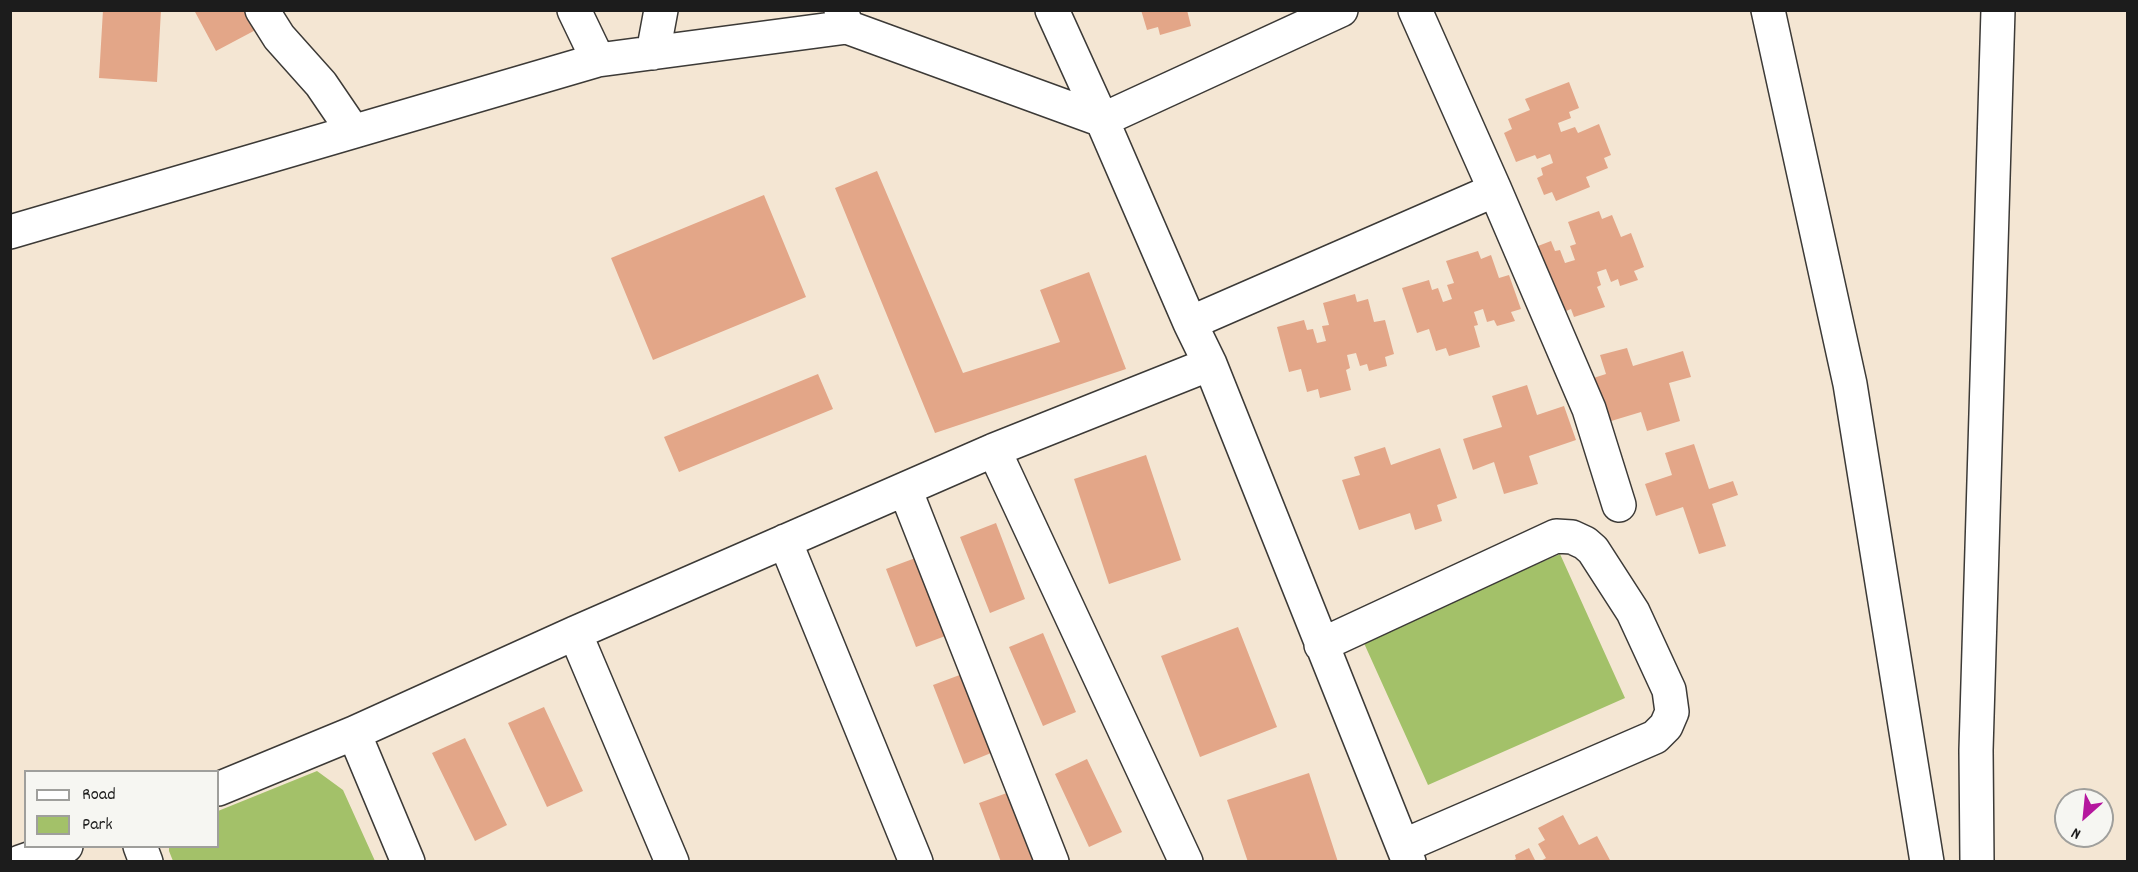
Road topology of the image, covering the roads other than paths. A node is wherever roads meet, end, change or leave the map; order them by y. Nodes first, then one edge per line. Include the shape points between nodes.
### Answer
1 (262, 10) edge
2 (574, 10) edge
3 (661, 10) edge
4 (1052, 10) edge
5 (1341, 10) edge
6 (1415, 10) edge
7 (1768, 10) edge
8 (1998, 10) edge
9 (844, 19) edge
10 (653, 52) junction
11 (598, 60) junction
12 (1102, 120) junction
13 (353, 131) junction
14 (1495, 190) junction
15 (10, 232) edge
16 (1190, 323) junction
17 (1210, 364) junction
18 (994, 450) junction
19 (905, 489) junction
20 (1619, 505) dead end
21 (785, 541) junction
22 (574, 633) junction
23 (1321, 645) junction
24 (354, 733) junction
25 (219, 789) edge
26 (60, 848) edge
27 (1406, 854) edge
28 (20, 861) edge
29 (408, 861) edge
30 (672, 861) edge
31 (916, 861) edge
32 (1053, 861) edge
33 (1186, 861) edge
34 (1927, 861) edge
35 (1977, 861) edge

1 - 13 lane
2 - 11 lane
3 - 10 lane
4 - 12 lane
5 - 12 lane
6 - 14 lane
7 - 34 lane via 1850,384
8 - 35 lane via 1976,750
9 - 10 lane
9 - 12 lane
10 - 11 lane
11 - 13 lane
12 - 16 lane
13 - 15 lane
14 - 16 lane
14 - 20 lane via 1589,409
16 - 17 lane
17 - 18 lane
17 - 23 lane
18 - 19 lane
18 - 33 lane
19 - 21 lane
19 - 32 lane
21 - 22 lane
21 - 31 lane
22 - 24 lane
22 - 30 lane
23 - 27 lane
23 - 27 lane via 1556,536 1572,537 1593,550 1634,612 1669,690 1672,712 1666,726 1655,736
24 - 25 lane
24 - 29 lane
26 - 28 lane

